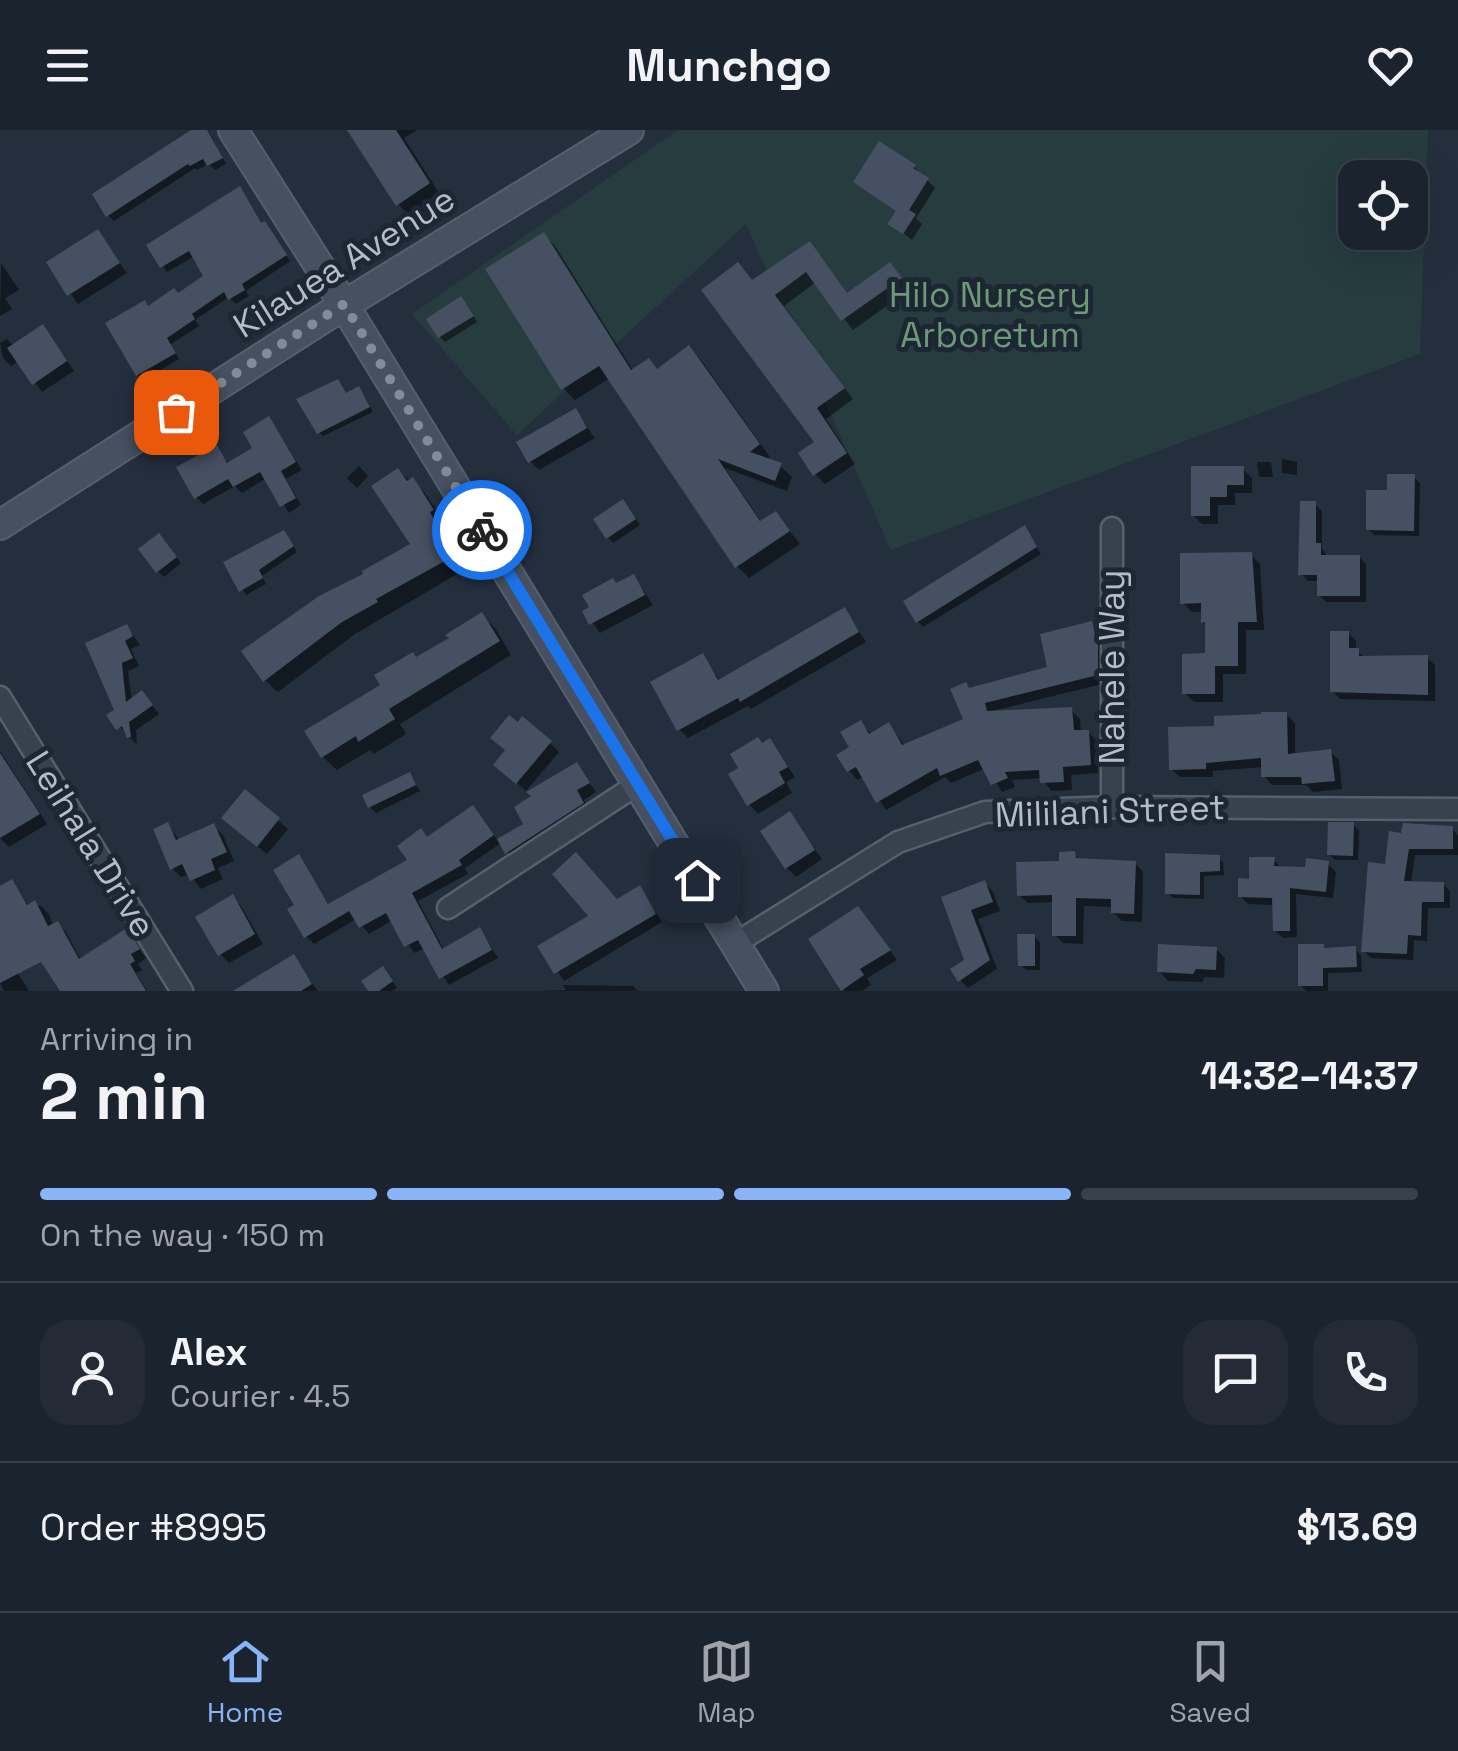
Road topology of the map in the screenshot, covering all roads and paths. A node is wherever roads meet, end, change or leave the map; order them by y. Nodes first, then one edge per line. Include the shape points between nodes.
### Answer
1 (233, 130) edge
2 (629, 130) edge
3 (344, 304) junction
4 (0, 525) edge
5 (1112, 528) dead end
6 (0, 697) edge
7 (638, 784) junction
8 (1112, 807) junction
9 (1458, 809) edge
10 (448, 908) dead end
11 (736, 944) junction
12 (182, 991) edge
13 (764, 991) edge

1 - 3 street
2 - 3 street, Kilauea Avenue
3 - 4 street, Kilauea Avenue
3 - 7 street
5 - 8 street, Nahele Way
6 - 12 street, Leihala Drive
7 - 10 street
7 - 11 street
8 - 9 street, Mililani Street
8 - 11 street, Mililani Street via 985,812 898,842
11 - 13 street

